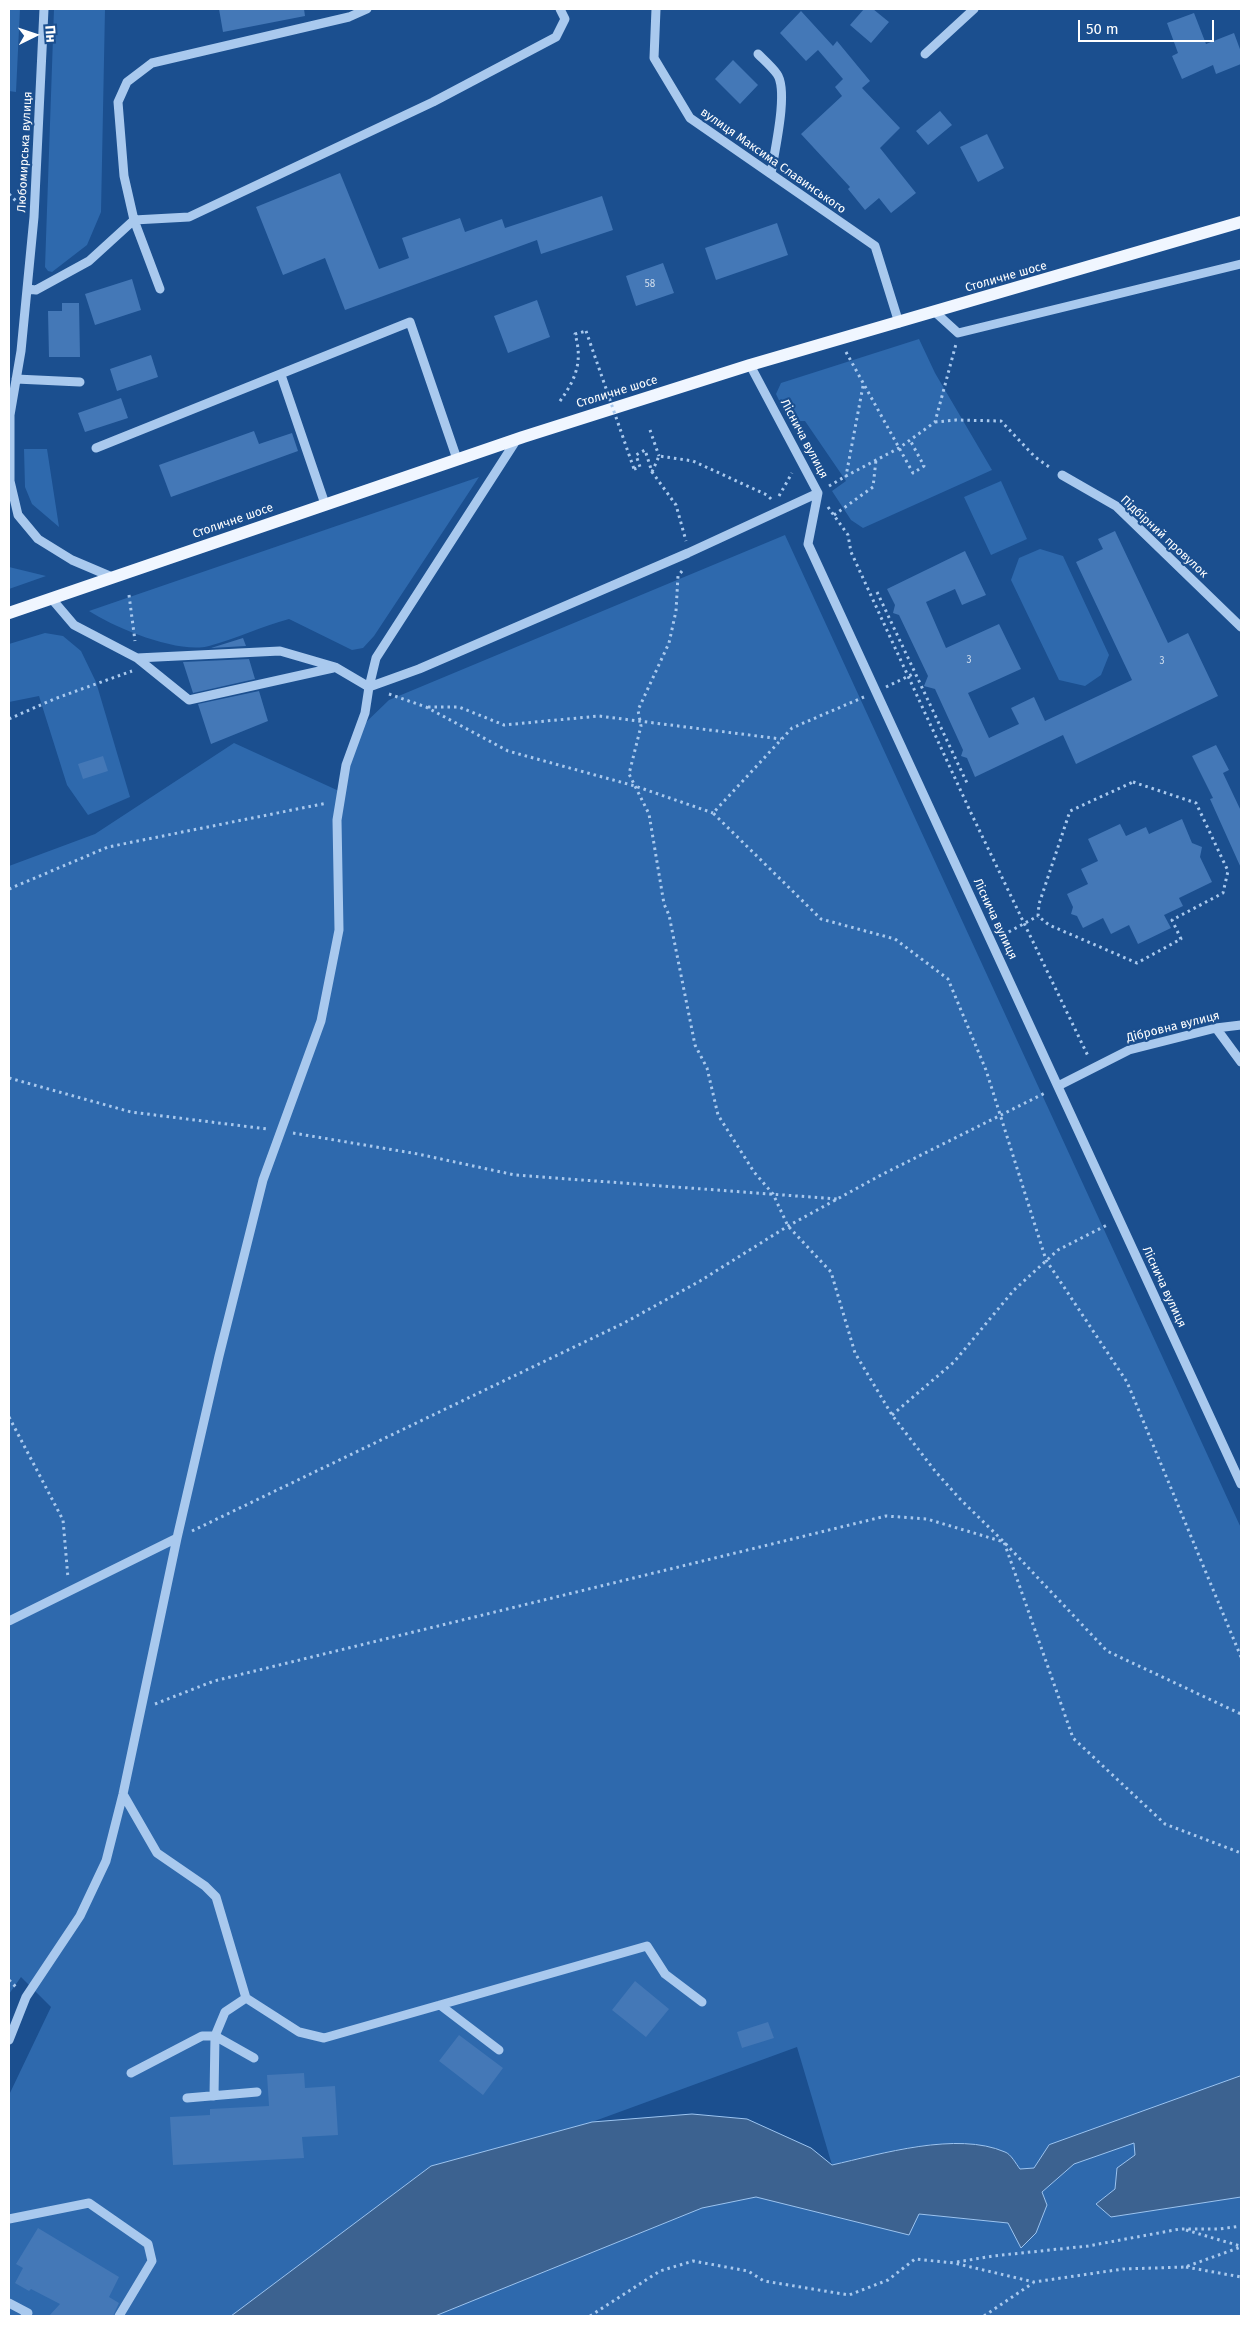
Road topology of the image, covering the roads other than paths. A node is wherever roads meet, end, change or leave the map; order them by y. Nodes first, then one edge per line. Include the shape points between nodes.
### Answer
1 (44, 9) edge
2 (367, 9) edge
3 (560, 9) edge
4 (656, 9) edge
5 (974, 9) edge
6 (758, 54) dead end
7 (925, 54) dead end
8 (770, 174) junction
9 (134, 220) junction
10 (1241, 222) edge
11 (1241, 264) edge
12 (27, 289) junction
13 (160, 289) dead end
14 (935, 312) junction
15 (899, 322) junction
16 (750, 365) junction
17 (281, 375) junction
18 (16, 379) junction
19 (80, 382) dead end
20 (10, 417) edge
21 (517, 438) junction
22 (96, 448) dead end
23 (457, 459) junction
24 (1062, 475) road end
25 (818, 492) junction
26 (325, 504) junction
27 (112, 577) junction
28 (51, 598) junction
29 (9, 613) edge
30 (1241, 627) edge
31 (136, 658) junction
32 (334, 667) junction
33 (369, 687) junction
34 (1241, 1024) edge
35 (1216, 1028) junction
36 (1241, 1062) edge
37 (1058, 1086) junction
38 (1241, 1484) edge
39 (177, 1538) junction
40 (9, 1621) edge
41 (123, 1794) junction
42 (246, 1998) junction
43 (702, 2002) dead end
44 (440, 2005) junction
45 (215, 2036) junction
46 (9, 2040) edge
47 (500, 2050) dead end
48 (254, 2058) dead end
49 (131, 2073) dead end
50 (257, 2092) dead end
51 (214, 2096) junction
52 (187, 2098) dead end
53 (9, 2219) edge
54 (9, 2303) edge
55 (25, 2316) edge
56 (119, 2316) edge

1 - 12 street, Любомирська вулиця via 34,217
2 - 9 street via 349,17 152,63 127,82 118,102 124,176
3 - 9 street via 565,19 556,37 433,102 188,217
4 - 8 street, вулиця Максима Славинського via 654,58 690,118
5 - 7 street
6 - 8 street via 778,74 780,82 781,104
8 - 15 street, вулиця Максима Славинського via 874,246
9 - 12 street via 89,261 36,290
9 - 13 street
10 - 14 main road, Столичне шосе
11 - 14 street via 958,333
12 - 18 street, Любомирська вулиця
14 - 15 main road, Столичне шосе
15 - 16 main road, Столичне шосе
16 - 21 main road, Столичне шосе
16 - 25 street, Ліснича вулиця
17 - 22 street
17 - 23 street via 410,322
17 - 26 street
18 - 19 street
18 - 20 street, Любомирська вулиця
20 - 27 street, Любомирська вулиця via 10,481 18,515 38,539 72,560
21 - 23 main road, Столичне шосе
21 - 33 street via 376,658
23 - 26 main road, Столичне шосе
24 - 30 street, Підбірний провулок via 1116,506
25 - 33 street via 688,553 419,669
25 - 37 street, Ліснича вулиця via 808,544
26 - 27 main road, Столичне шосе
27 - 28 main road, Столичне шосе
28 - 29 main road, Столичне шосе
28 - 31 street via 74,625
31 - 32 street via 280,651
31 - 32 street via 189,700
32 - 33 street
33 - 39 street via 365,713 346,764 337,820 340,930 321,1021 262,1180
34 - 35 street, Дібровна вулиця
35 - 36 street
35 - 37 street, Дібровна вулиця via 1129,1050
37 - 38 street, Ліснича вулиця
39 - 40 street
39 - 41 street
41 - 42 street via 157,1853 216,1897
41 - 46 street via 106,1861 80,1916 26,1997
42 - 44 street via 299,2032 324,2038
42 - 45 street via 225,2012
43 - 44 street via 665,1974 648,1946
44 - 47 street
45 - 48 street
45 - 49 street via 202,2036
45 - 51 street
50 - 51 street
51 - 52 street
53 - 56 street via 89,2204 148,2244 152,2261
54 - 55 street via 28,2313

